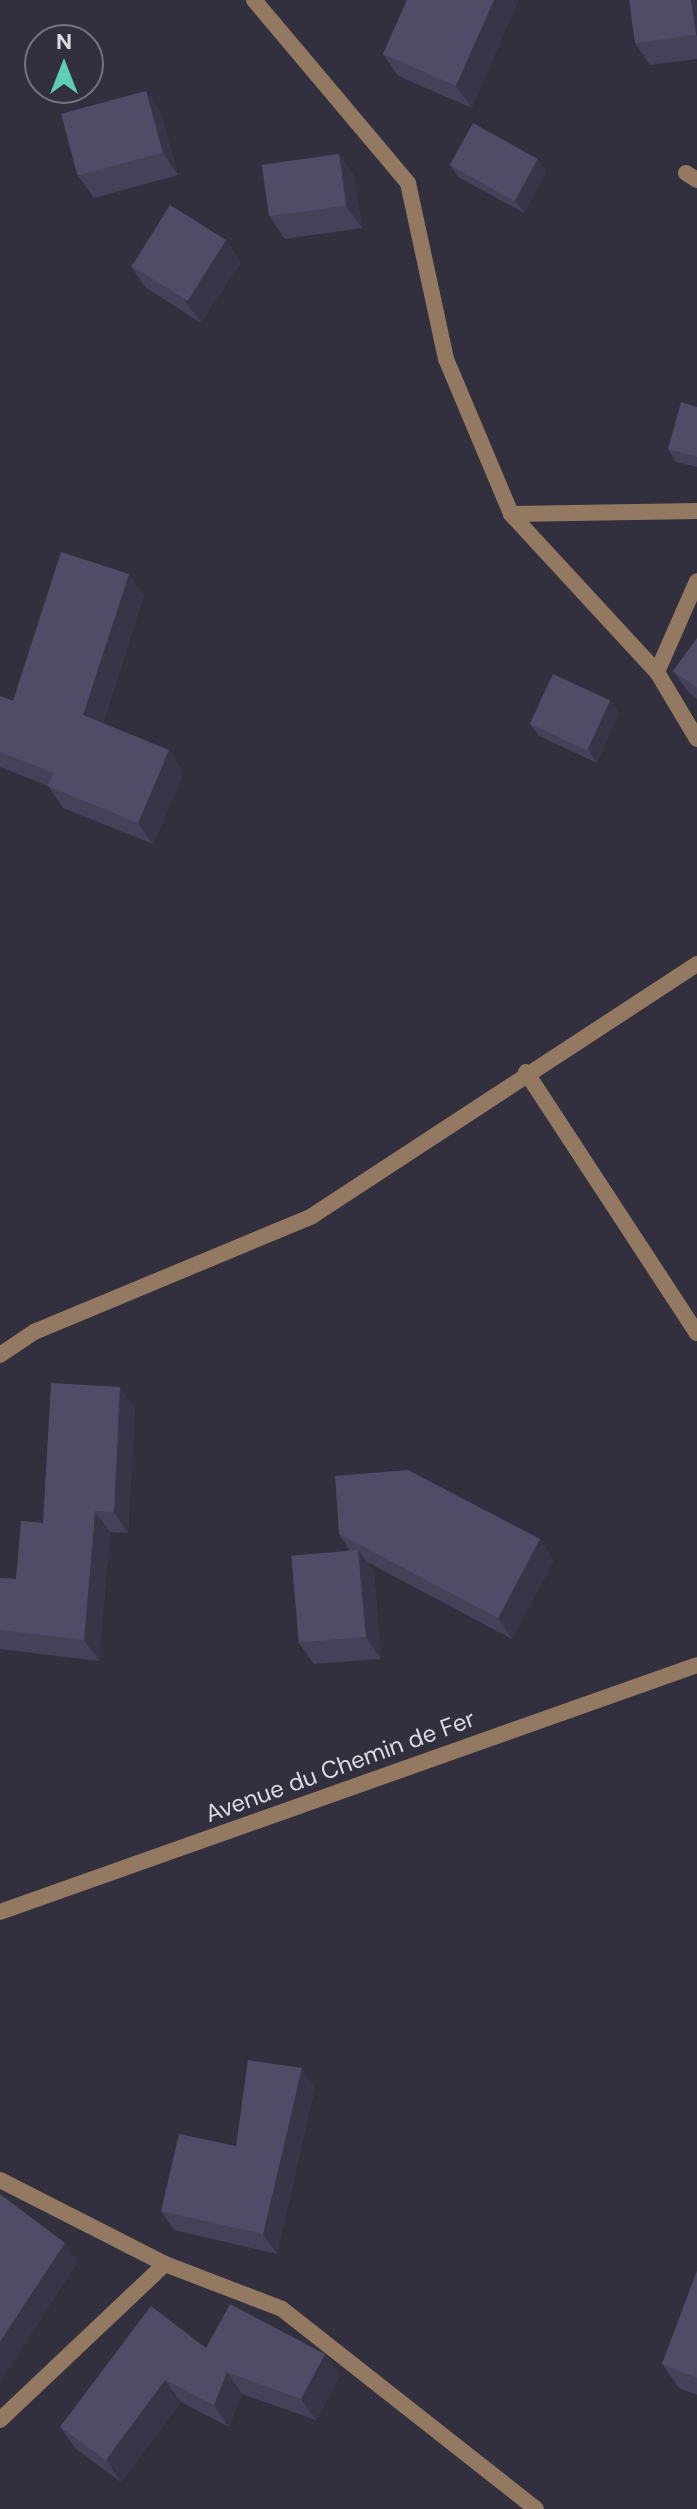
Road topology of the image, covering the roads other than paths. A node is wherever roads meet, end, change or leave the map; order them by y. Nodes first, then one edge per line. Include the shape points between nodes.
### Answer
1 (254, 0) edge
2 (697, 511) edge
3 (511, 514) junction
4 (697, 581) edge
5 (657, 672) junction
6 (697, 739) edge
7 (697, 964) edge
8 (526, 1072) junction
9 (697, 1333) edge
10 (0, 1355) edge
11 (697, 1665) edge
12 (0, 1912) edge
13 (0, 2180) edge
14 (165, 2264) junction
15 (0, 2420) edge
16 (536, 2509) edge

1 - 3 street via 408,183 446,359
2 - 3 street
3 - 5 street
4 - 5 street
5 - 6 street
7 - 8 street
8 - 9 street
8 - 10 street via 312,1216 34,1332
11 - 12 street, Avenue du Chemin de Fer
13 - 14 street
14 - 15 street
14 - 16 street via 282,2309

